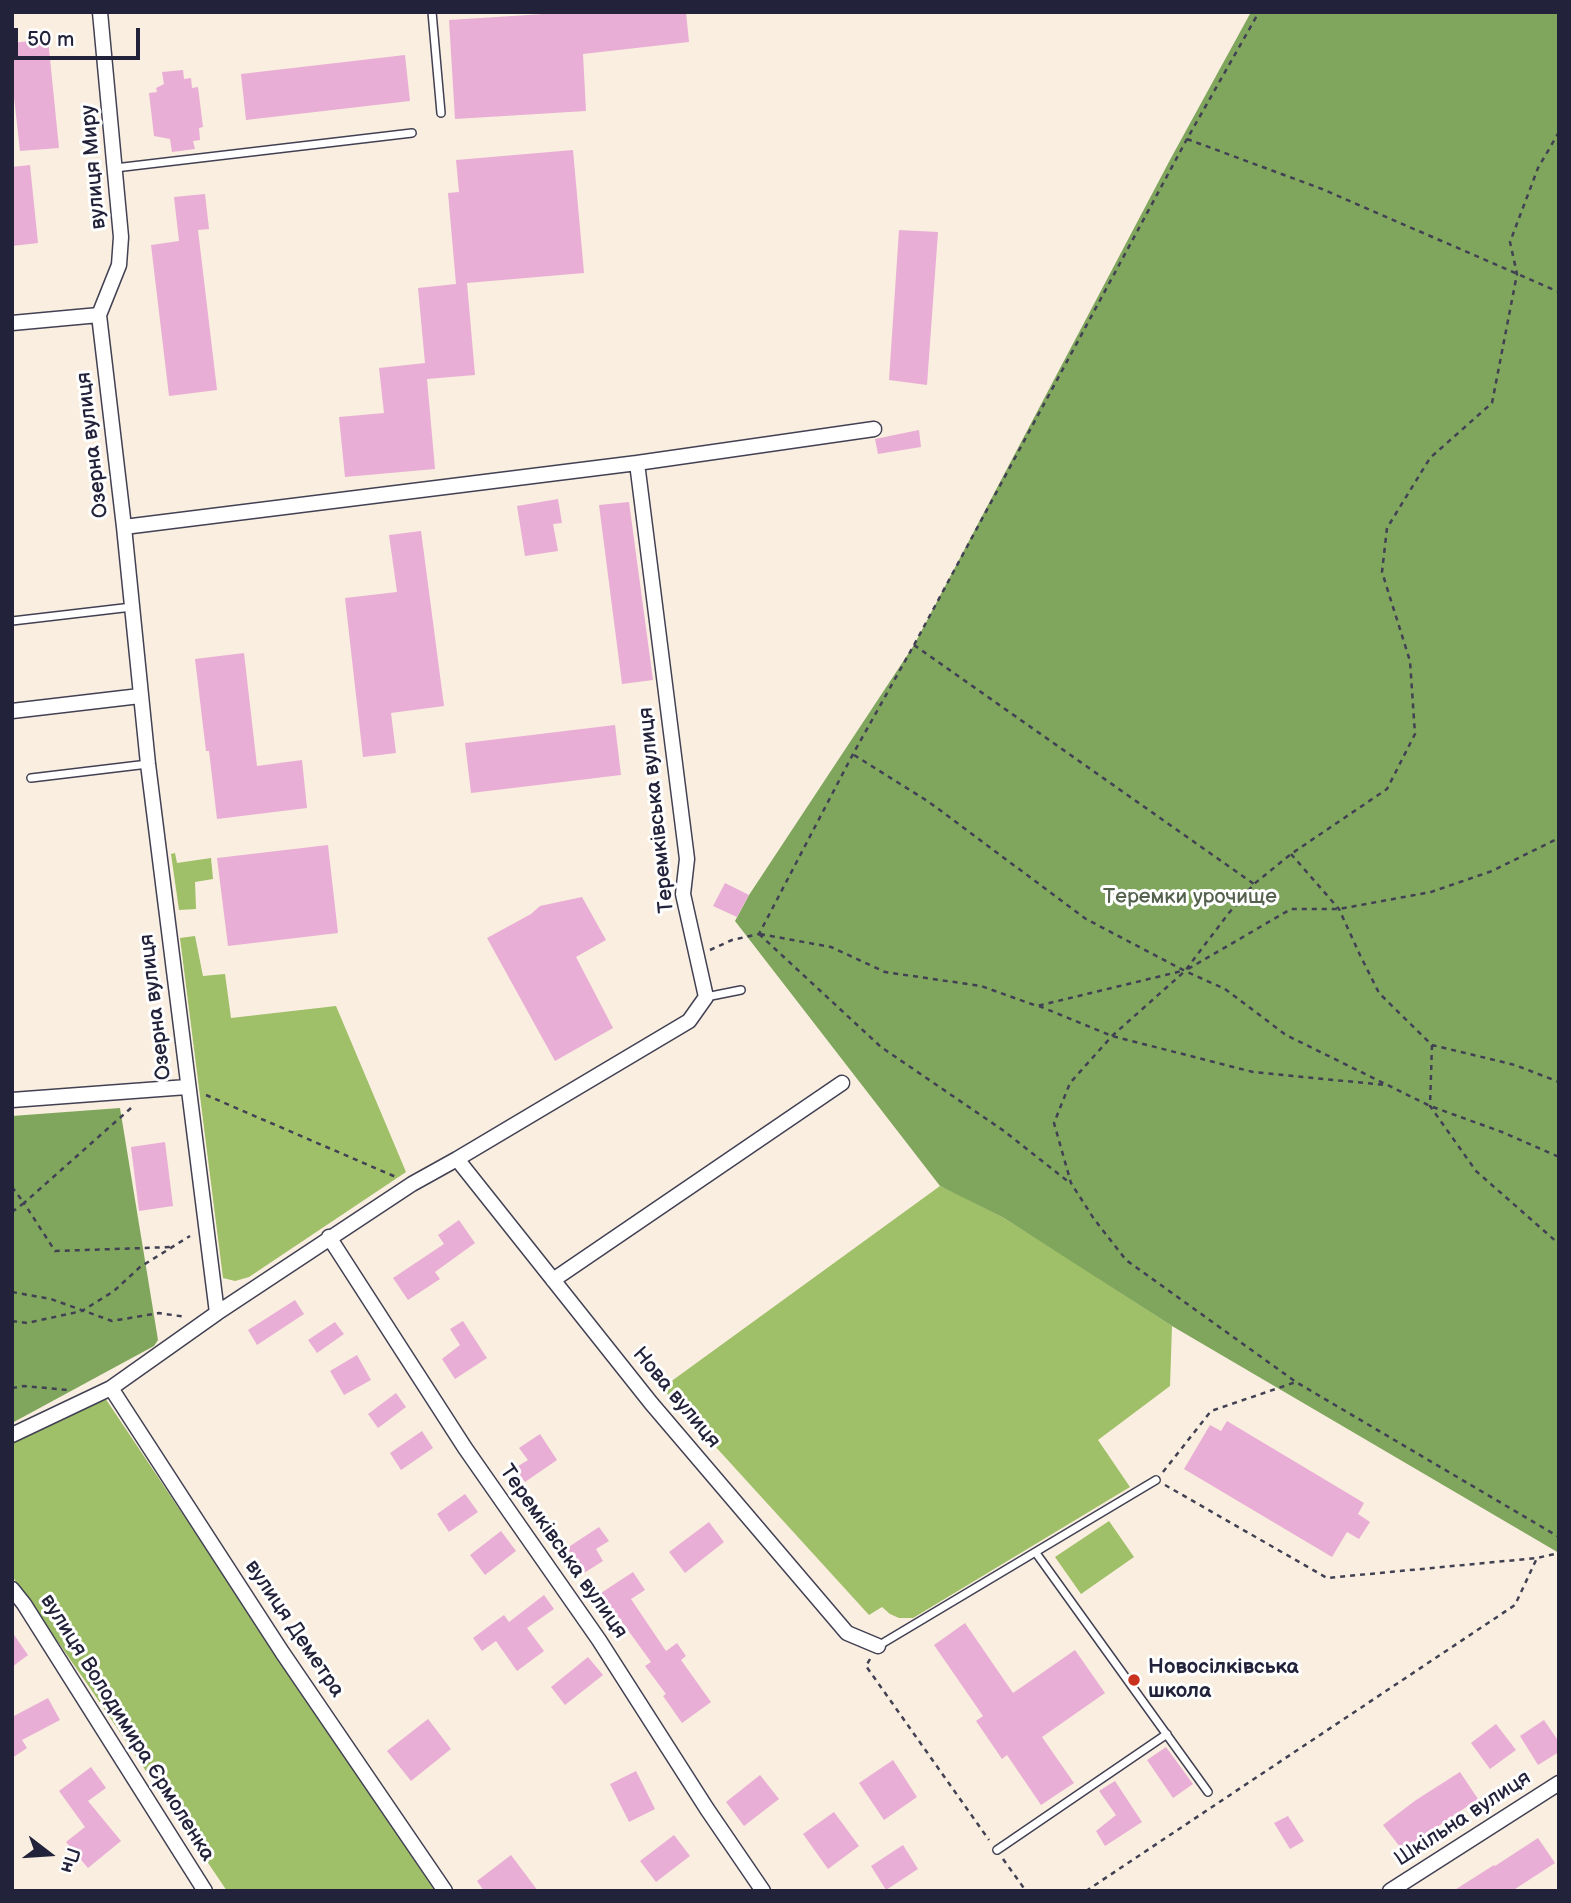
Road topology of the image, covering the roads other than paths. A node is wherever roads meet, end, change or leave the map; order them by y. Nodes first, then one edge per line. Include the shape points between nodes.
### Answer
1 (100, 12) edge
2 (432, 12) edge
3 (441, 113) dead end
4 (412, 133) dead end
5 (115, 168) junction
6 (99, 315) junction
7 (12, 323) edge
8 (874, 429) dead end
9 (637, 463) junction
10 (124, 527) junction
11 (132, 607) junction
12 (12, 621) edge
13 (140, 696) junction
14 (12, 711) edge
15 (148, 764) junction
16 (31, 778) dead end
17 (741, 990) dead end
18 (706, 997) junction
19 (842, 1083) dead end
20 (187, 1087) junction
21 (12, 1100) edge
22 (457, 1159) junction
23 (329, 1237) junction
24 (553, 1280) junction
25 (211, 1317) junction
26 (111, 1388) junction
27 (12, 1435) edge
28 (1156, 1480) road end
29 (1036, 1553) junction
30 (12, 1589) edge
31 (878, 1646) joint
32 (1167, 1734) junction
33 (1559, 1783) edge
34 (1208, 1792) dead end
35 (997, 1850) road end
36 (205, 1891) edge
37 (445, 1891) edge
38 (763, 1891) edge
39 (1390, 1891) edge

1 - 5 street, вулиця Миру
2 - 3 lane
4 - 5 lane
5 - 6 street, вулиця Миру via 119,265
6 - 7 street
6 - 10 street, Озерна вулиця
8 - 9 street
9 - 10 street
9 - 18 street, Теремківська вулиця via 687,859 682,894
10 - 11 street, Озерна вулиця
11 - 12 lane
11 - 13 street, Озерна вулиця
13 - 14 street
13 - 15 street, Озерна вулиця
15 - 16 lane
15 - 20 street, Озерна вулиця
17 - 18 lane
18 - 22 street via 690,1021
19 - 24 street
20 - 21 street
20 - 25 street, Озерна вулиця via 201,1182
22 - 23 street
22 - 24 street, Нова вулиця
23 - 25 street
23 - 38 street, Теремківська вулиця
24 - 31 street, Нова вулиця via 847,1633
25 - 26 street
26 - 27 street
26 - 37 street, вулиця Деметра via 282,1652
28 - 29 lane
29 - 31 lane
29 - 32 lane
30 - 36 street, вулиця Володимира Єрмоленка
32 - 34 lane
32 - 35 lane
33 - 39 street, Шкільна вулиця

